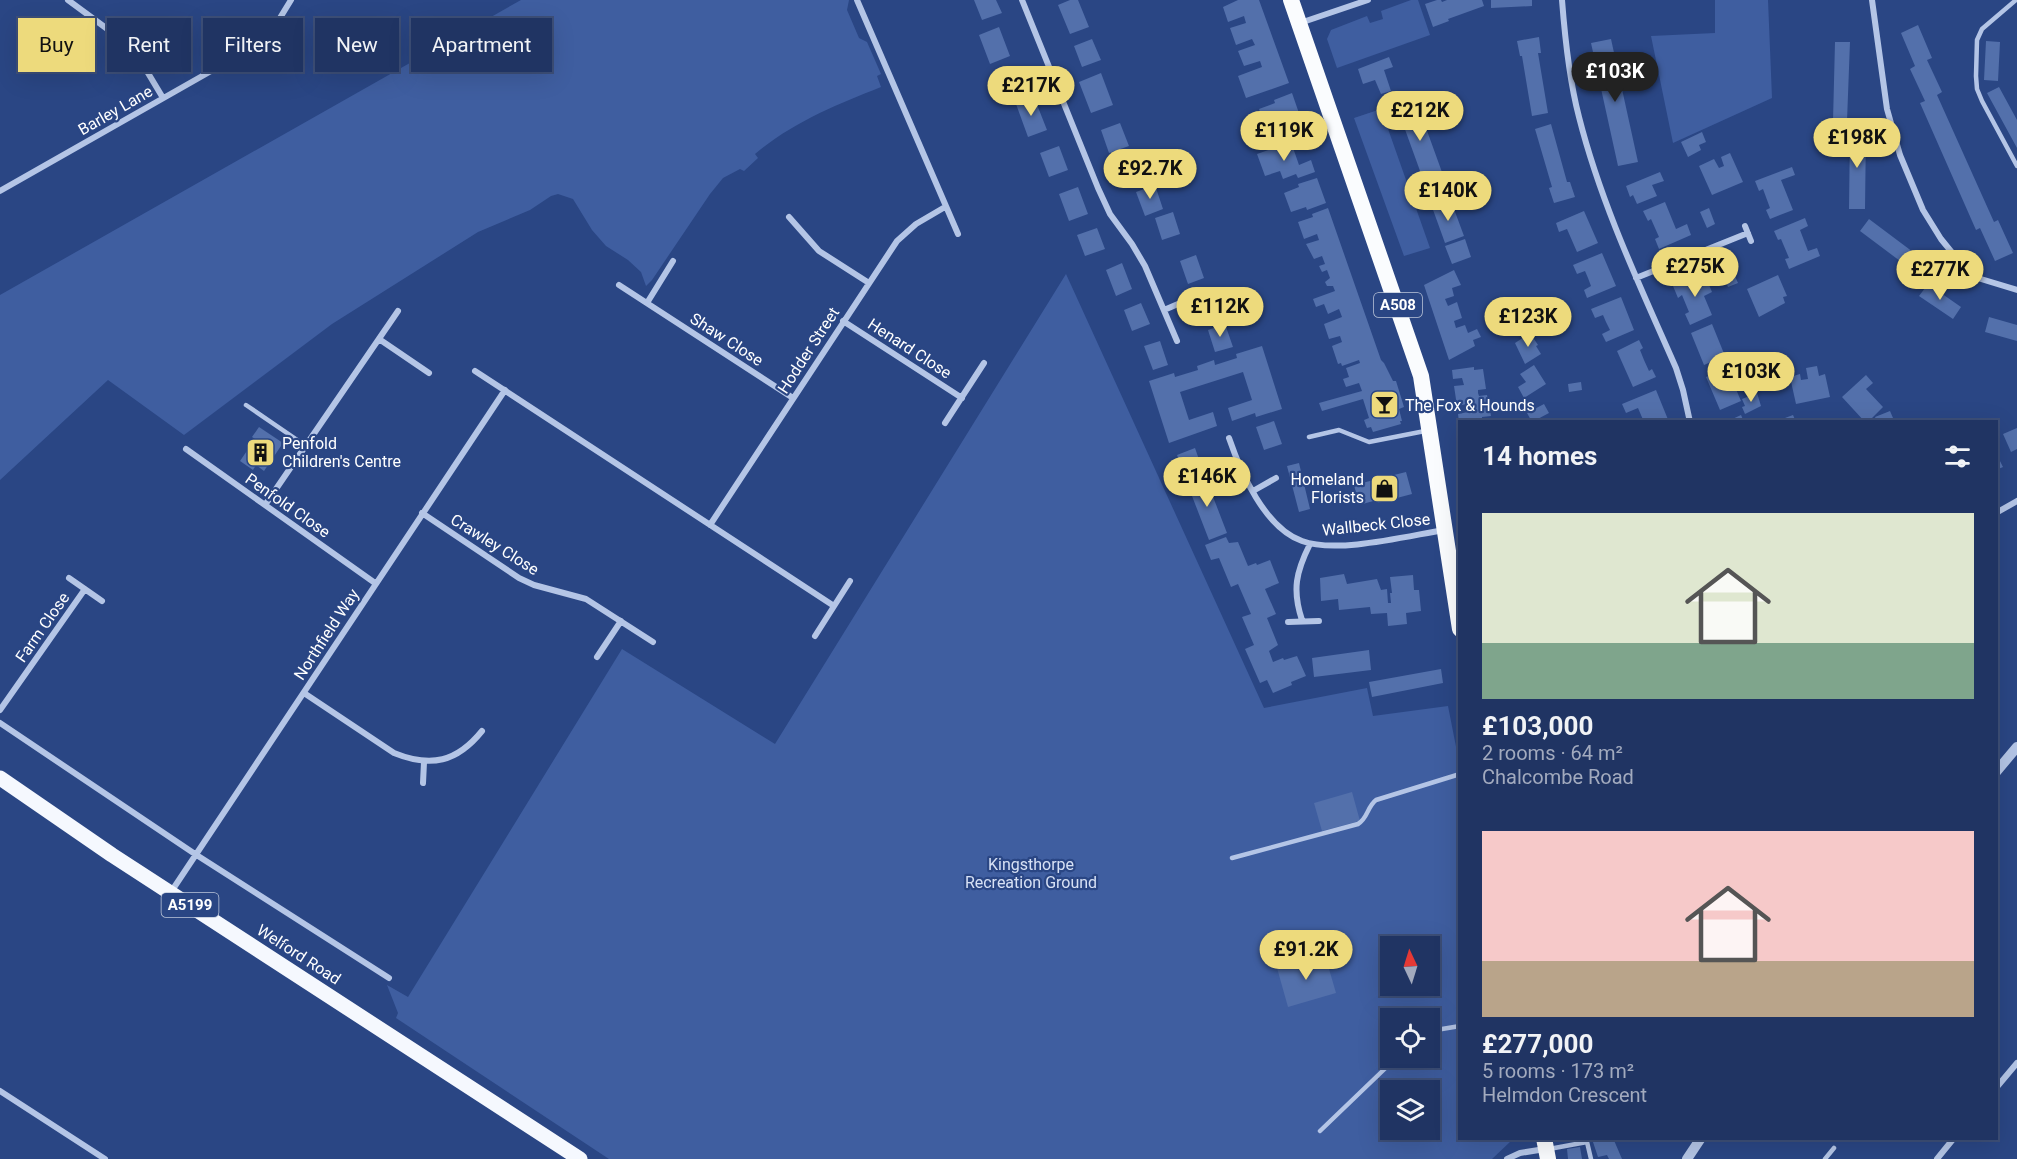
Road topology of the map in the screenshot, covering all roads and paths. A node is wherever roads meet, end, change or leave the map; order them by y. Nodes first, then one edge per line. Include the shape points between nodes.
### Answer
1 (68, 0) edge
2 (291, 0) edge
3 (857, 0) edge
4 (1022, 0) edge
5 (1291, 0) edge
6 (1368, 0) edge
7 (1562, 0) edge
8 (1872, 0) edge
9 (2016, 0) edge
10 (1300, 24) junction
11 (163, 98) junction
12 (2017, 166) edge
13 (0, 191) edge
14 (945, 207) junction
15 (789, 217) dead end
16 (958, 234) dead end
17 (1751, 241) dead end
18 (673, 261) dead end
19 (1636, 278) junction
20 (869, 283) junction
21 (619, 285) dead end
22 (2017, 290) edge
23 (1192, 298) dead end
24 (647, 303) junction
25 (398, 310) dead end
26 (1164, 310) junction
27 (843, 321) junction
28 (379, 339) junction
29 (1177, 341) dead end
30 (984, 363) dead end
31 (475, 371) dead end
32 (429, 373) dead end
33 (505, 390) junction
34 (793, 398) junction
35 (962, 398) junction
36 (246, 405) dead end
37 (1690, 420) edge
38 (945, 423) dead end
39 (1430, 430) junction
40 (1309, 437) dead end
41 (1229, 438) dead end
42 (306, 446) junction
43 (186, 449) dead end
44 (1276, 478) dead end
45 (1253, 491) junction
46 (2017, 501) edge
47 (265, 505) junction
48 (1998, 512) edge
49 (422, 513) junction
50 (710, 525) junction
51 (1445, 530) junction
52 (1310, 544) junction
53 (69, 578) dead end
54 (850, 581) dead end
55 (375, 583) junction
56 (85, 589) junction
57 (102, 601) dead end
58 (834, 606) junction
59 (1458, 617) edge
60 (1302, 620) junction
61 (621, 621) junction
62 (1319, 621) dead end
63 (1288, 622) dead end
64 (815, 636) dead end
65 (653, 642) dead end
66 (597, 657) dead end
67 (304, 693) junction
68 (0, 710) edge
69 (0, 723) edge
70 (482, 731) dead end
71 (2017, 747) edge
72 (424, 762) junction
73 (1998, 770) edge
74 (1458, 775) edge
75 (0, 778) edge
76 (423, 783) dead end
77 (195, 854) junction
78 (1232, 858) dead end
79 (171, 892) junction
80 (389, 978) dead end
81 (1458, 1026) edge
82 (1440, 1029) edge
83 (2017, 1063) edge
84 (1386, 1068) edge
85 (1998, 1086) edge
86 (0, 1091) edge
87 (1320, 1131) dead end
88 (1700, 1140) edge
89 (1952, 1140) edge
90 (1834, 1148) dead end
91 (1546, 1149) edge
92 (105, 1159) edge
93 (580, 1159) edge
94 (1507, 1159) edge
95 (1591, 1159) edge
96 (1687, 1159) edge
97 (1825, 1159) edge
98 (1937, 1159) edge

1 - 11 street via 125,42
2 - 11 street, Barley Lane via 261,41
3 - 14 street
4 - 26 street via 1098,188 1110,214 1139,255
5 - 10 highway, A508
6 - 10 street
7 - 19 street via 1579,118 1601,190
8 - 22 street via 1887,110 1900,155 1923,210 1963,266 1981,279
9 - 12 lane via 1982,30 1977,40 1976,76 1982,101
10 - 39 highway, A508 via 1417,359
11 - 13 street, Barley Lane
14 - 16 street
14 - 20 street, Hodder Street via 897,241
15 - 20 street via 819,251
17 - 19 street via 1747,230
18 - 24 street
19 - 37 street via 1676,368
20 - 27 street, Hodder Street
21 - 24 street, Shaw Close
23 - 26 street
24 - 34 street, Shaw Close
25 - 28 street
26 - 29 street
27 - 34 street, Hodder Street
27 - 35 street, Henard Close
28 - 32 street
28 - 42 street
30 - 35 street, Henard Close
31 - 33 street
33 - 49 street, Northfield Way
33 - 50 street
34 - 50 street, Hodder Street
35 - 38 street, Henard Close
36 - 42 lane
39 - 40 lane via 1369,442 1339,430
39 - 51 highway, A508
41 - 45 street, Wallbeck Close
42 - 47 street
43 - 47 street, Penfold Close
44 - 45 street
45 - 52 street, Wallbeck Close via 1276,524
46 - 48 street
47 - 55 street, Penfold Close
49 - 55 street, Northfield Way
49 - 61 street, Crawley Close via 519,578 586,599
50 - 58 street
51 - 52 street, Wallbeck Close via 1353,544
51 - 59 highway, A508
52 - 60 street, Wallbeck Close via 1296,583
53 - 56 street, Farm Close
54 - 58 street
55 - 67 street, Northfield Way
56 - 57 street, Farm Close
56 - 68 street, Farm Close
58 - 64 street
60 - 62 street
60 - 63 street
61 - 65 street, Crawley Close
61 - 66 street
67 - 72 street via 394,753
67 - 77 street, Northfield Way
69 - 77 street, Welford Road
70 - 72 street via 452,756
71 - 73 street
72 - 76 street
74 - 78 lane via 1376,800 1358,824
75 - 79 main road, Welford Road / A5199
77 - 79 street, Northfield Way
77 - 80 street, Welford Road
79 - 93 main road, Welford Road / A5199
81 - 82 lane
83 - 85 street
84 - 87 lane
86 - 92 street
88 - 96 street
89 - 98 street
90 - 97 lane
91 - 94 street
91 - 95 lane via 1587,1142

